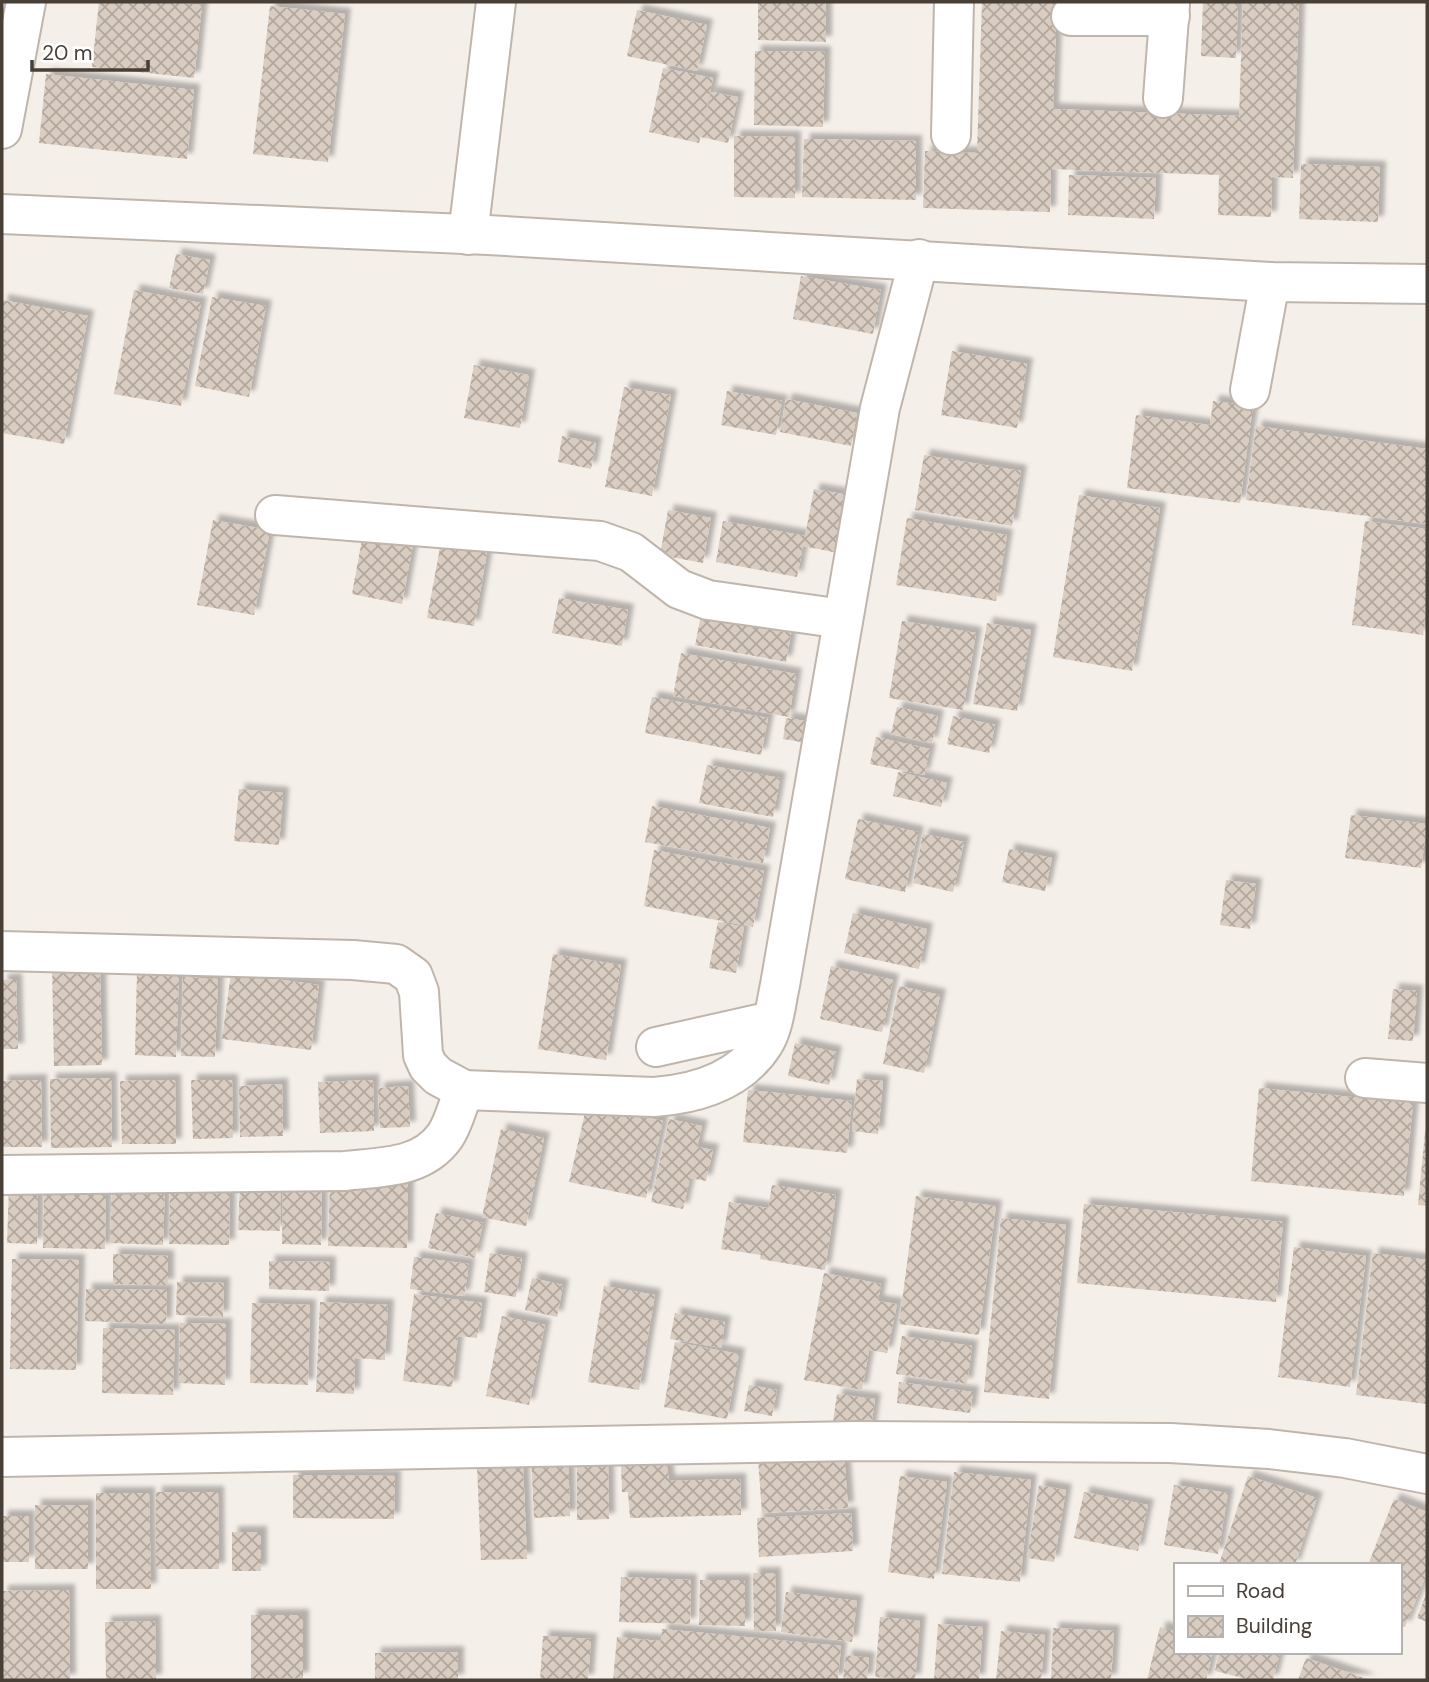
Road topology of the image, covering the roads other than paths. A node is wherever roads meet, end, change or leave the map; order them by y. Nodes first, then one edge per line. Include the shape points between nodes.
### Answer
1 (26, 2) edge
2 (496, 2) edge
3 (954, 2) edge
4 (1071, 16) dead end
5 (1163, 98) dead end
6 (2, 130) edge
7 (951, 135) dead end
8 (2, 214) edge
9 (468, 234) junction
10 (919, 260) junction
11 (1270, 282) junction
12 (1427, 284) edge
13 (1250, 390) dead end
14 (275, 515) dead end
15 (843, 619) junction
16 (2, 951) edge
17 (772, 1021) junction
18 (656, 1047) dead end
19 (1366, 1077) dead end
20 (1427, 1083) edge
21 (464, 1090) junction
22 (2, 1174) edge
23 (2, 1457) edge
24 (1427, 1474) edge

1 - 6 street
2 - 9 street
3 - 7 street
4 - 5 street via 1170,10
8 - 9 street
9 - 10 street
10 - 11 street
10 - 15 street via 880,408
11 - 12 street
11 - 13 street
14 - 15 street via 600,541 631,552 680,589 708,600
15 - 17 street
16 - 21 street via 396,964 413,976 419,992 423,1055 428,1066
17 - 18 street
17 - 21 street via 765,1041 731,1077 675,1095
19 - 20 street
21 - 22 street via 446,1135 434,1148 401,1165 345,1171
23 - 24 street via 856,1440 1170,1443 1345,1458

